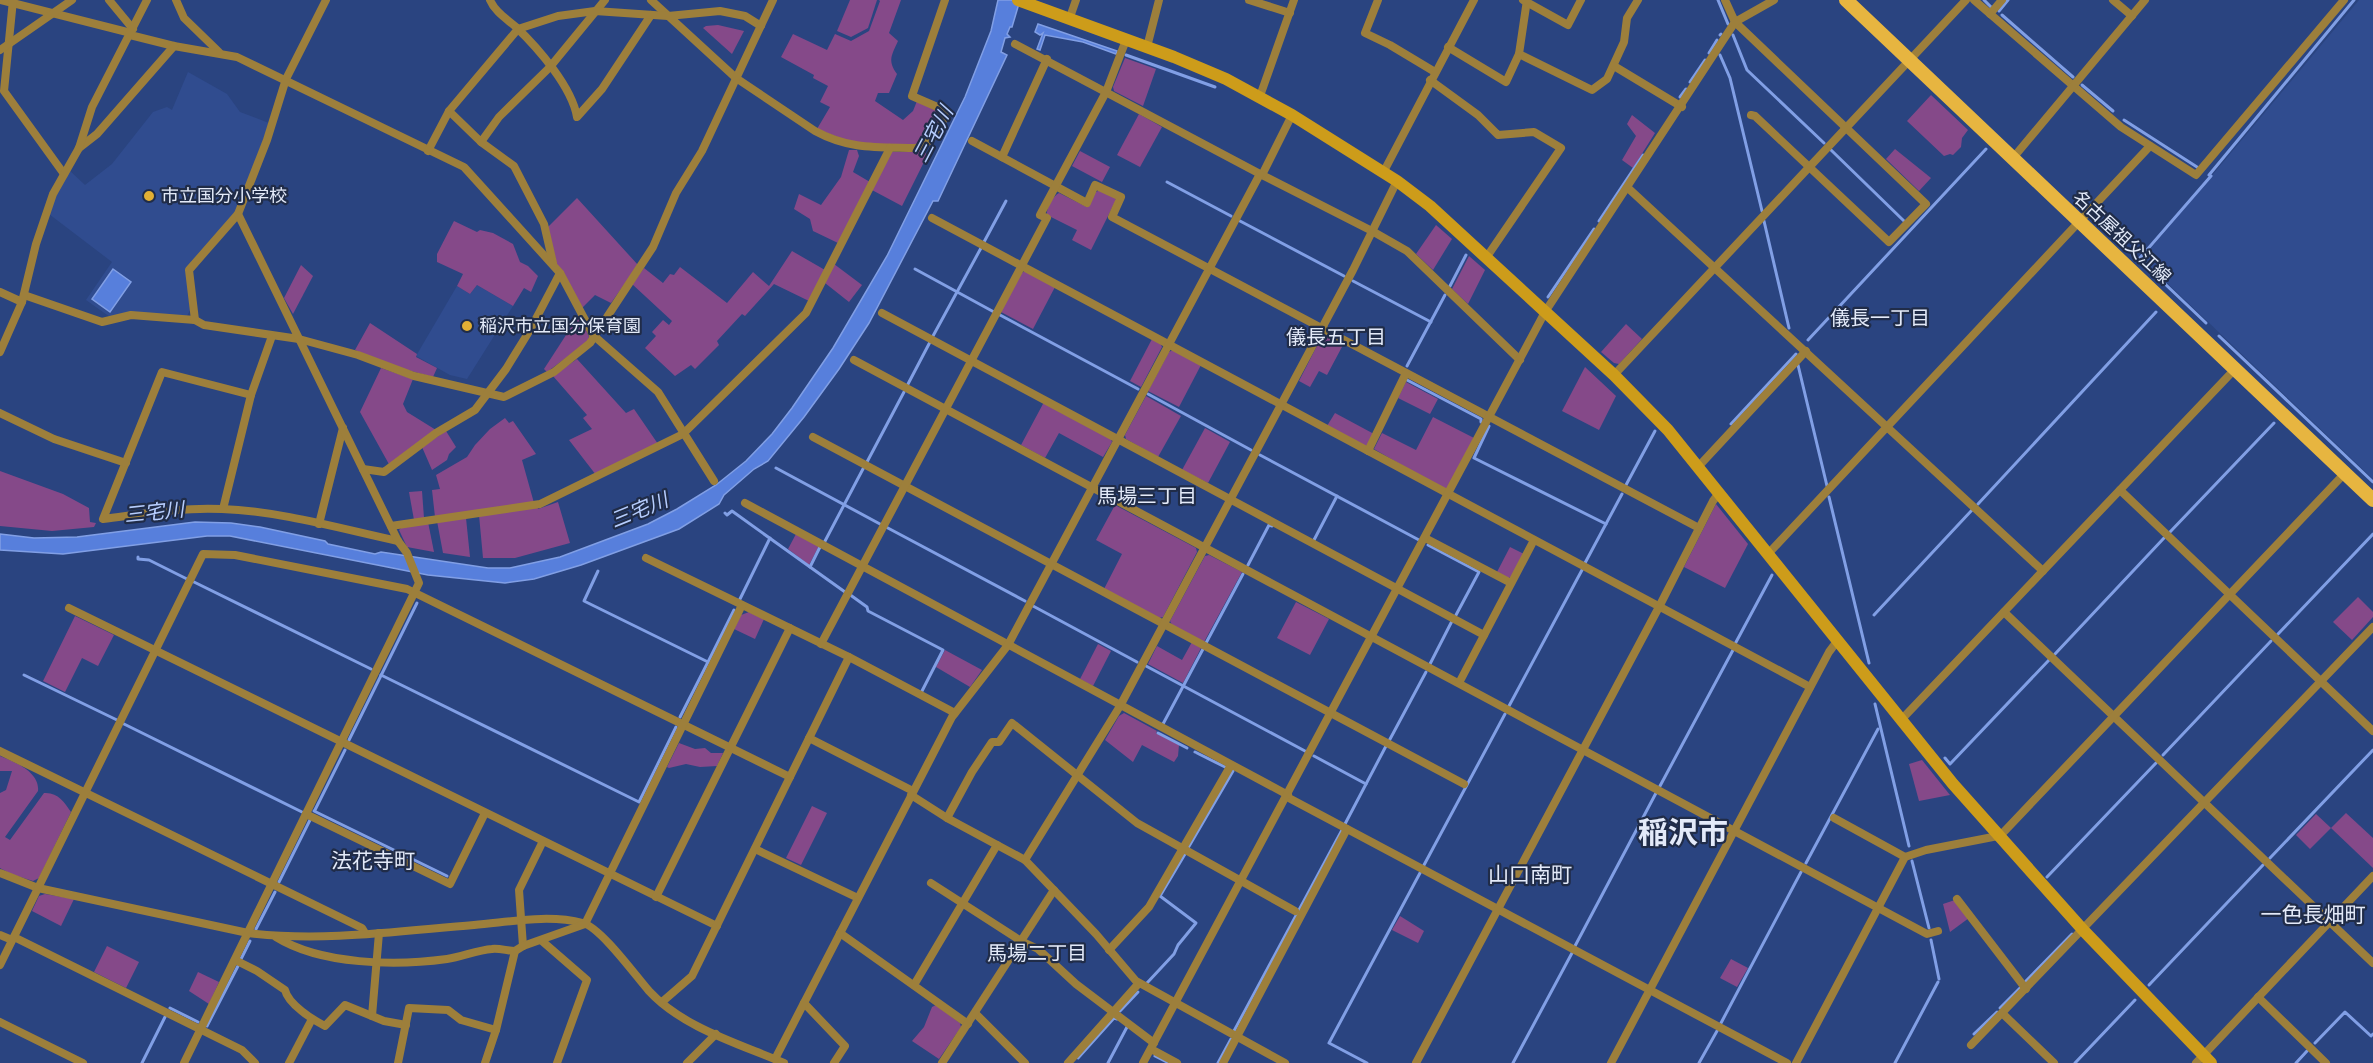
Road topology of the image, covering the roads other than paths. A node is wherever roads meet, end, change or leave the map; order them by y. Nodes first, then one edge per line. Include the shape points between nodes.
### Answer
1 (1, 0) edge
2 (72, 0) edge
3 (109, 0) edge
4 (147, 0) edge
5 (176, 0) edge
6 (326, 0) edge
7 (490, 0) edge
8 (605, 0) edge
9 (651, 0) edge
10 (773, 0) edge
11 (945, 0) edge
12 (1076, 0) edge
13 (1159, 0) edge
14 (1248, 0) edge
15 (1294, 0) edge
16 (1378, 0) edge
17 (1526, 0) edge
18 (1581, 0) edge
19 (1638, 0) edge
20 (1725, 0) edge
21 (1774, 0) edge
22 (1846, 0) edge
23 (1965, 0) edge
24 (1974, 0) edge
25 (2002, 0) edge
26 (2113, 0) edge
27 (2145, 0) edge
28 (2344, 0) edge
29 (1471, 1) edge
30 (12, 2) edge
31 (1023, 2) edge
32 (595, 11) junction
33 (53, 13) junction
34 (1290, 13) junction
35 (1990, 14) junction
36 (651, 15) junction
37 (668, 16) junction
38 (2132, 16) junction
39 (1069, 20) junction
40 (1735, 22) junction
41 (761, 26) junction
42 (518, 29) junction
43 (132, 32) junction
44 (1126, 40) junction
45 (1015, 44) dead end
46 (8, 45) junction
47 (174, 46) junction
48 (1147, 48) junction
49 (1448, 48) junction
50 (0, 50) edge
51 (220, 52) junction
52 (1519, 54) junction
53 (1047, 59) junction
54 (1909, 59) junction
55 (1614, 66) junction
56 (550, 67) junction
57 (1435, 72) junction
58 (736, 78) junction
59 (285, 80) junction
60 (1430, 80) junction
61 (2073, 86) junction
62 (1106, 92) junction
63 (1260, 96) junction
64 (1682, 106) junction
65 (449, 111) junction
66 (1292, 115) junction
67 (1751, 115) dead end
68 (1845, 127) junction
69 (972, 141) dead end
70 (481, 142) junction
71 (2150, 146) junction
72 (79, 148) junction
73 (890, 148) junction
74 (428, 151) junction
75 (1002, 157) junction
76 (2013, 158) junction
77 (1808, 167) junction
78 (1383, 173) junction
79 (64, 174) junction
80 (1261, 175) junction
81 (1397, 181) junction
82 (1056, 186) junction
83 (1628, 188) junction
84 (238, 214) junction
85 (932, 218) dead end
86 (2079, 220) junction
87 (1372, 231) junction
88 (1486, 258) junction
89 (553, 265) junction
90 (1022, 265) junction
91 (1715, 267) junction
92 (1209, 269) junction
93 (560, 273) junction
94 (0, 292) edge
95 (23, 298) junction
96 (1545, 312) junction
97 (882, 313) dead end
98 (195, 320) junction
99 (1322, 328) junction
100 (593, 335) junction
101 (272, 336) junction
102 (299, 339) junction
103 (1169, 344) junction
104 (1806, 351) junction
105 (0, 352) edge
106 (854, 360) dead end
107 (972, 360) junction
108 (1520, 360) junction
109 (2235, 369) junction
110 (1406, 373) junction
111 (1614, 375) junction
112 (489, 393) junction
113 (251, 395) junction
114 (1281, 404) junction
115 (946, 409) junction
116 (0, 413) edge
117 (1489, 417) junction
118 (1887, 426) junction
119 (343, 428) junction
120 (683, 434) junction
121 (813, 437) dead end
122 (1118, 439) junction
123 (1368, 451) junction
124 (126, 463) junction
125 (1698, 466) junction
126 (363, 469) junction
127 (2345, 473) junction
128 (714, 482) dead end
129 (905, 486) junction
130 (1092, 488) junction
131 (2120, 490) junction
132 (1719, 493) junction
133 (1448, 494) junction
134 (1230, 499) junction
135 (2373, 500) edge
136 (745, 503) dead end
137 (223, 509) junction
138 (319, 524) junction
139 (391, 526) junction
140 (1699, 528) junction
141 (1425, 538) junction
142 (1534, 540) junction
143 (398, 541) junction
144 (1204, 548) junction
145 (1768, 554) junction
146 (646, 558) dead end
147 (1051, 564) junction
148 (862, 566) junction
149 (2043, 571) junction
150 (1511, 583) junction
151 (1398, 588) junction
152 (415, 592) junction
153 (2229, 594) junction
154 (742, 604) junction
155 (1659, 607) junction
156 (69, 608) dead end
157 (2004, 612) junction
158 (1163, 624) junction
159 (2373, 627) edge
160 (790, 628) junction
161 (1484, 635) junction
162 (1372, 637) junction
163 (1838, 640) junction
164 (822, 644) junction
165 (1008, 645) junction
166 (155, 651) junction
167 (849, 657) junction
168 (2321, 682) junction
169 (1459, 683) junction
170 (1810, 687) junction
171 (1120, 706) junction
172 (955, 713) junction
173 (1331, 714) junction
174 (2114, 716) junction
175 (1902, 720) junction
176 (683, 724) junction
177 (2373, 731) edge
178 (809, 738) junction
179 (342, 742) junction
180 (731, 747) junction
181 (1583, 749) junction
182 (0, 751) edge
183 (1232, 765) junction
184 (1078, 775) junction
185 (790, 777) junction
186 (1464, 784) dead end
187 (85, 793) junction
188 (912, 793) junction
189 (1287, 796) junction
190 (2205, 803) junction
191 (485, 813) junction
192 (306, 814) junction
193 (947, 818) junction
194 (1834, 818) dead end
195 (1347, 829) junction
196 (1734, 830) junction
197 (1998, 836) junction
198 (543, 842) junction
199 (997, 845) junction
200 (755, 849) junction
201 (1183, 849) junction
202 (1905, 857) junction
203 (1025, 860) junction
204 (0, 873) edge
205 (610, 874) junction
206 (2373, 876) edge
207 (1241, 881) junction
208 (931, 883) dead end
209 (272, 884) junction
210 (38, 888) junction
211 (1054, 890) junction
212 (656, 897) junction
213 (858, 898) junction
214 (1957, 899) dead end
215 (963, 903) junction
216 (1879, 907) junction
217 (1498, 909) junction
218 (1295, 911) dead end
219 (521, 921) junction
220 (2330, 921) junction
221 (585, 924) junction
222 (717, 926) junction
223 (1938, 931) dead end
224 (2084, 931) junction
225 (248, 933) junction
226 (365, 933) junction
227 (380, 933) junction
228 (840, 933) junction
229 (0, 934) edge
230 (275, 937) junction
231 (13, 939) junction
232 (542, 941) junction
233 (1021, 941) junction
234 (519, 949) junction
235 (1109, 950) junction
236 (235, 960) junction
237 (378, 962) junction
238 (2373, 963) edge
239 (0, 965) edge
240 (1139, 983) junction
241 (914, 985) junction
242 (2026, 989) junction
243 (1649, 990) junction
244 (2258, 997) junction
245 (662, 1002) junction
246 (804, 1003) junction
247 (1175, 1004) junction
248 (975, 1013) junction
249 (1114, 1013) junction
250 (2002, 1013) junction
251 (372, 1016) junction
252 (312, 1019) junction
253 (0, 1022) edge
254 (968, 1024) junction
255 (406, 1025) junction
256 (201, 1029) junction
257 (496, 1030) junction
258 (716, 1034) junction
259 (1237, 1037) junction
260 (1971, 1045) dead end
261 (1152, 1046) junction
262 (775, 1059) junction
263 (2204, 1061) edge
264 (82, 1063) edge
265 (184, 1063) edge
266 (255, 1063) edge
267 (289, 1063) edge
268 (399, 1063) edge
269 (485, 1063) edge
270 (557, 1063) edge
271 (687, 1063) edge
272 (784, 1063) edge
273 (834, 1063) edge
274 (942, 1063) edge
275 (1025, 1063) edge
276 (1068, 1063) edge
277 (1143, 1063) edge
278 (1177, 1063) edge
279 (1223, 1063) edge
280 (1285, 1063) edge
281 (1416, 1063) edge
282 (1611, 1063) edge
283 (1787, 1063) edge
284 (1796, 1063) edge
285 (2054, 1063) edge
286 (2326, 1063) edge

1 - 30 street
2 - 33 street
3 - 43 street
4 - 43 street
5 - 51 street via 184,18
6 - 59 street
7 - 42 street
8 - 32 street
9 - 37 street
10 - 41 street
11 - 73 street via 912,96 942,109 945,117 926,145
12 - 39 street
13 - 48 street
14 - 34 street
15 - 34 street
16 - 57 street via 1365,33
17 - 18 street via 1568,25
17 - 52 street
19 - 55 street via 1628,18
20 - 40 street
21 - 40 street
22 - 54 main road, 名古屋祖父江線
23 - 54 street
24 - 35 street
25 - 35 street
26 - 38 street
27 - 38 street
28 - 71 street via 2196,176
29 - 49 street
30 - 33 street
30 - 46 street
31 - 39 street
32 - 36 street
32 - 42 street via 558,16
32 - 56 street
33 - 43 street
33 - 46 street
34 - 63 street
35 - 61 street
36 - 37 street
36 - 56 street via 602,89 577,117 573,100
37 - 41 street via 720,11 746,16
37 - 58 street
38 - 61 street
39 - 44 street
40 - 64 street
40 - 68 street
41 - 58 street
42 - 56 street
42 - 65 street
43 - 47 street
43 - 72 street via 92,107
44 - 48 street
44 - 62 street
45 - 53 street
46 - 50 street
46 - 79 street via 4,91
47 - 51 street
47 - 72 street via 97,134
48 - 63 street
49 - 52 street via 1506,82
49 - 57 street
51 - 59 street
52 - 55 street via 1592,90 1607,79
53 - 62 street
53 - 75 street
54 - 68 street
54 - 76 main road, 名古屋祖父江線
55 - 64 street
56 - 70 street via 499,117
57 - 60 street
58 - 73 street via 829,138 852,146
58 - 100 street via 702,151 676,193 653,247
59 - 74 street
59 - 84 street
60 - 78 street
60 - 88 street via 1498,135 1534,132 1561,148
61 - 71 street
61 - 76 street
62 - 80 street
62 - 82 street
63 - 66 street
64 - 83 street
65 - 70 street
65 - 74 street
66 - 78 street
66 - 80 street
67 - 77 street
68 - 77 street
68 - 77 street via 1926,204 1889,242
69 - 75 street
70 - 89 street via 514,166 544,224
71 - 86 street
72 - 79 street
73 - 120 street via 806,313
74 - 89 street via 464,167
75 - 82 street
76 - 86 main road, 名古屋祖父江線
77 - 91 street
78 - 81 street
79 - 95 street via 43,224
80 - 87 street
80 - 92 street
81 - 87 street
81 - 88 street
82 - 90 street via 1040,215 1047,218
82 - 92 street via 1087,202 1095,185 1121,197 1112,217
83 - 91 street
83 - 96 street
84 - 98 street via 189,270
84 - 102 street
85 - 90 street
86 - 109 main road, 名古屋祖父江線
86 - 118 street
87 - 99 street
87 - 108 street via 1407,251
88 - 96 street
89 - 93 street
90 - 103 street
90 - 107 street
91 - 104 street
91 - 111 street
92 - 99 street
92 - 103 street
93 - 100 street
93 - 112 street via 530,330
94 - 95 street
95 - 98 street via 102,322 131,315
95 - 105 street
96 - 108 street
96 - 111 street
97 - 107 street
98 - 101 street via 204,325
99 - 110 street
99 - 114 street
100 - 112 street via 575,356 534,383 504,397
100 - 120 street via 658,392
101 - 102 street
101 - 113 street
102 - 112 street via 414,376
102 - 119 street
103 - 114 street
103 - 122 street
104 - 118 street
104 - 125 street
106 - 115 street
107 - 115 street
107 - 122 street
108 - 117 street
109 - 127 main road, 名古屋祖父江線
109 - 131 street
110 - 117 street
110 - 123 street
111 - 125 street
112 - 126 street via 474,410 384,472
113 - 124 street via 162,372
113 - 137 street
114 - 123 street
114 - 134 street
115 - 129 street
115 - 130 street
116 - 124 street via 54,439
117 - 133 street
117 - 140 street
118 - 145 street
118 - 149 street
119 - 126 street
119 - 138 street
120 - 128 street
120 - 139 street via 540,504
121 - 129 street
122 - 130 street
122 - 134 street
123 - 133 street
124 - 137 street via 103,519 178,509
125 - 132 street
126 - 139 street
127 - 135 main road, 名古屋祖父江線
127 - 153 street
129 - 147 street
129 - 148 street
130 - 144 street
130 - 147 street
131 - 149 street
131 - 153 street
132 - 140 street
132 - 145 street
133 - 141 street
133 - 142 street
134 - 144 street
134 - 151 street
136 - 148 street
137 - 138 street
138 - 143 street
139 - 143 street
140 - 155 street
141 - 150 street
141 - 151 street
142 - 150 street
142 - 155 street
143 - 152 street via 419,577
144 - 158 street
144 - 162 street
145 - 163 street
146 - 154 street
147 - 158 street
147 - 165 street
148 - 164 street
148 - 165 street
149 - 157 street
150 - 161 street
151 - 161 street
151 - 162 street
152 - 166 street via 235,555 202,554
152 - 176 street
152 - 179 street
153 - 168 street
153 - 174 street
154 - 160 street
154 - 176 street
155 - 170 street
155 - 181 street
156 - 166 street
157 - 174 street
157 - 175 street
158 - 171 street
158 - 173 street
159 - 168 street
160 - 164 street
160 - 180 street
161 - 169 street
162 - 169 street
162 - 173 street
163 - 170 street
163 - 175 street
164 - 167 street
165 - 171 street
165 - 172 street
166 - 179 street
166 - 187 street
167 - 172 street
167 - 178 street
168 - 177 street
168 - 190 street
169 - 181 street
170 - 196 street
171 - 183 street
171 - 184 street
172 - 188 street
173 - 186 street
173 - 189 street
174 - 190 street
174 - 197 street
175 - 197 street
176 - 180 street
176 - 205 street
178 - 185 street
178 - 188 street
179 - 191 street
179 - 192 street
180 - 185 street
180 - 212 street
181 - 196 street
181 - 217 street
182 - 187 street
183 - 189 street
183 - 201 street
184 - 193 street via 1012,723 999,742 992,742 972,771
184 - 201 street via 1137,823
184 - 203 street
185 - 200 street
187 - 209 street
187 - 210 street
188 - 193 street
188 - 213 street
189 - 195 street
189 - 207 street
190 - 220 street
190 - 224 street
191 - 192 street via 450,884
191 - 198 street
192 - 209 street
193 - 199 street
194 - 202 street
195 - 217 street
195 - 259 street
196 - 216 street
196 - 243 street
197 - 202 street
197 - 224 street
198 - 205 street
198 - 219 street via 519,890
199 - 203 street
199 - 215 street
200 - 213 street
200 - 222 street
201 - 207 street
201 - 235 street via 1149,907
202 - 216 street
203 - 211 street
204 - 210 street
205 - 212 street
205 - 221 street
206 - 220 street
207 - 218 street
207 - 247 street
208 - 215 street
209 - 225 street
209 - 226 street via 362,928
210 - 225 street
210 - 231 street
211 - 233 street
211 - 235 street
212 - 222 street
213 - 228 street
214 - 242 street
215 - 233 street
215 - 241 street
216 - 223 street via 1927,934
216 - 284 street
217 - 243 street
217 - 281 street
219 - 221 street via 549,919
219 - 227 street
219 - 234 street
220 - 238 street
220 - 244 street
221 - 232 street
221 - 245 street via 608,942
222 - 245 street via 692,975
224 - 242 street
224 - 263 street
225 - 230 street
225 - 236 street
226 - 227 street
226 - 230 street
227 - 237 street
228 - 241 street
228 - 246 street
229 - 231 street
230 - 237 street via 319,953
231 - 239 street
231 - 256 street
232 - 234 street
232 - 270 street via 587,980
233 - 248 street
233 - 249 street via 1038,949
234 - 237 street via 493,948 447,959
234 - 257 street
235 - 240 street
236 - 252 street via 285,990 286,996
236 - 256 street
237 - 251 street
240 - 247 street
240 - 249 street
241 - 254 street
242 - 250 street
243 - 282 street
243 - 283 street
244 - 263 street
244 - 286 street
245 - 258 street
246 - 262 street
246 - 273 street via 845,1046
247 - 259 street
247 - 261 street
248 - 254 street
248 - 275 street
249 - 261 street
249 - 276 street
250 - 260 street
250 - 285 street
251 - 252 street via 345,1005 325,1026
251 - 255 street
252 - 267 street
253 - 264 street
254 - 274 street
255 - 257 street via 409,1008 448,1010 461,1020
255 - 268 street
256 - 265 street
256 - 266 street via 242,1050
257 - 269 street
258 - 262 street
258 - 271 street
259 - 279 street
259 - 280 street
261 - 277 street
261 - 278 street
262 - 272 street

